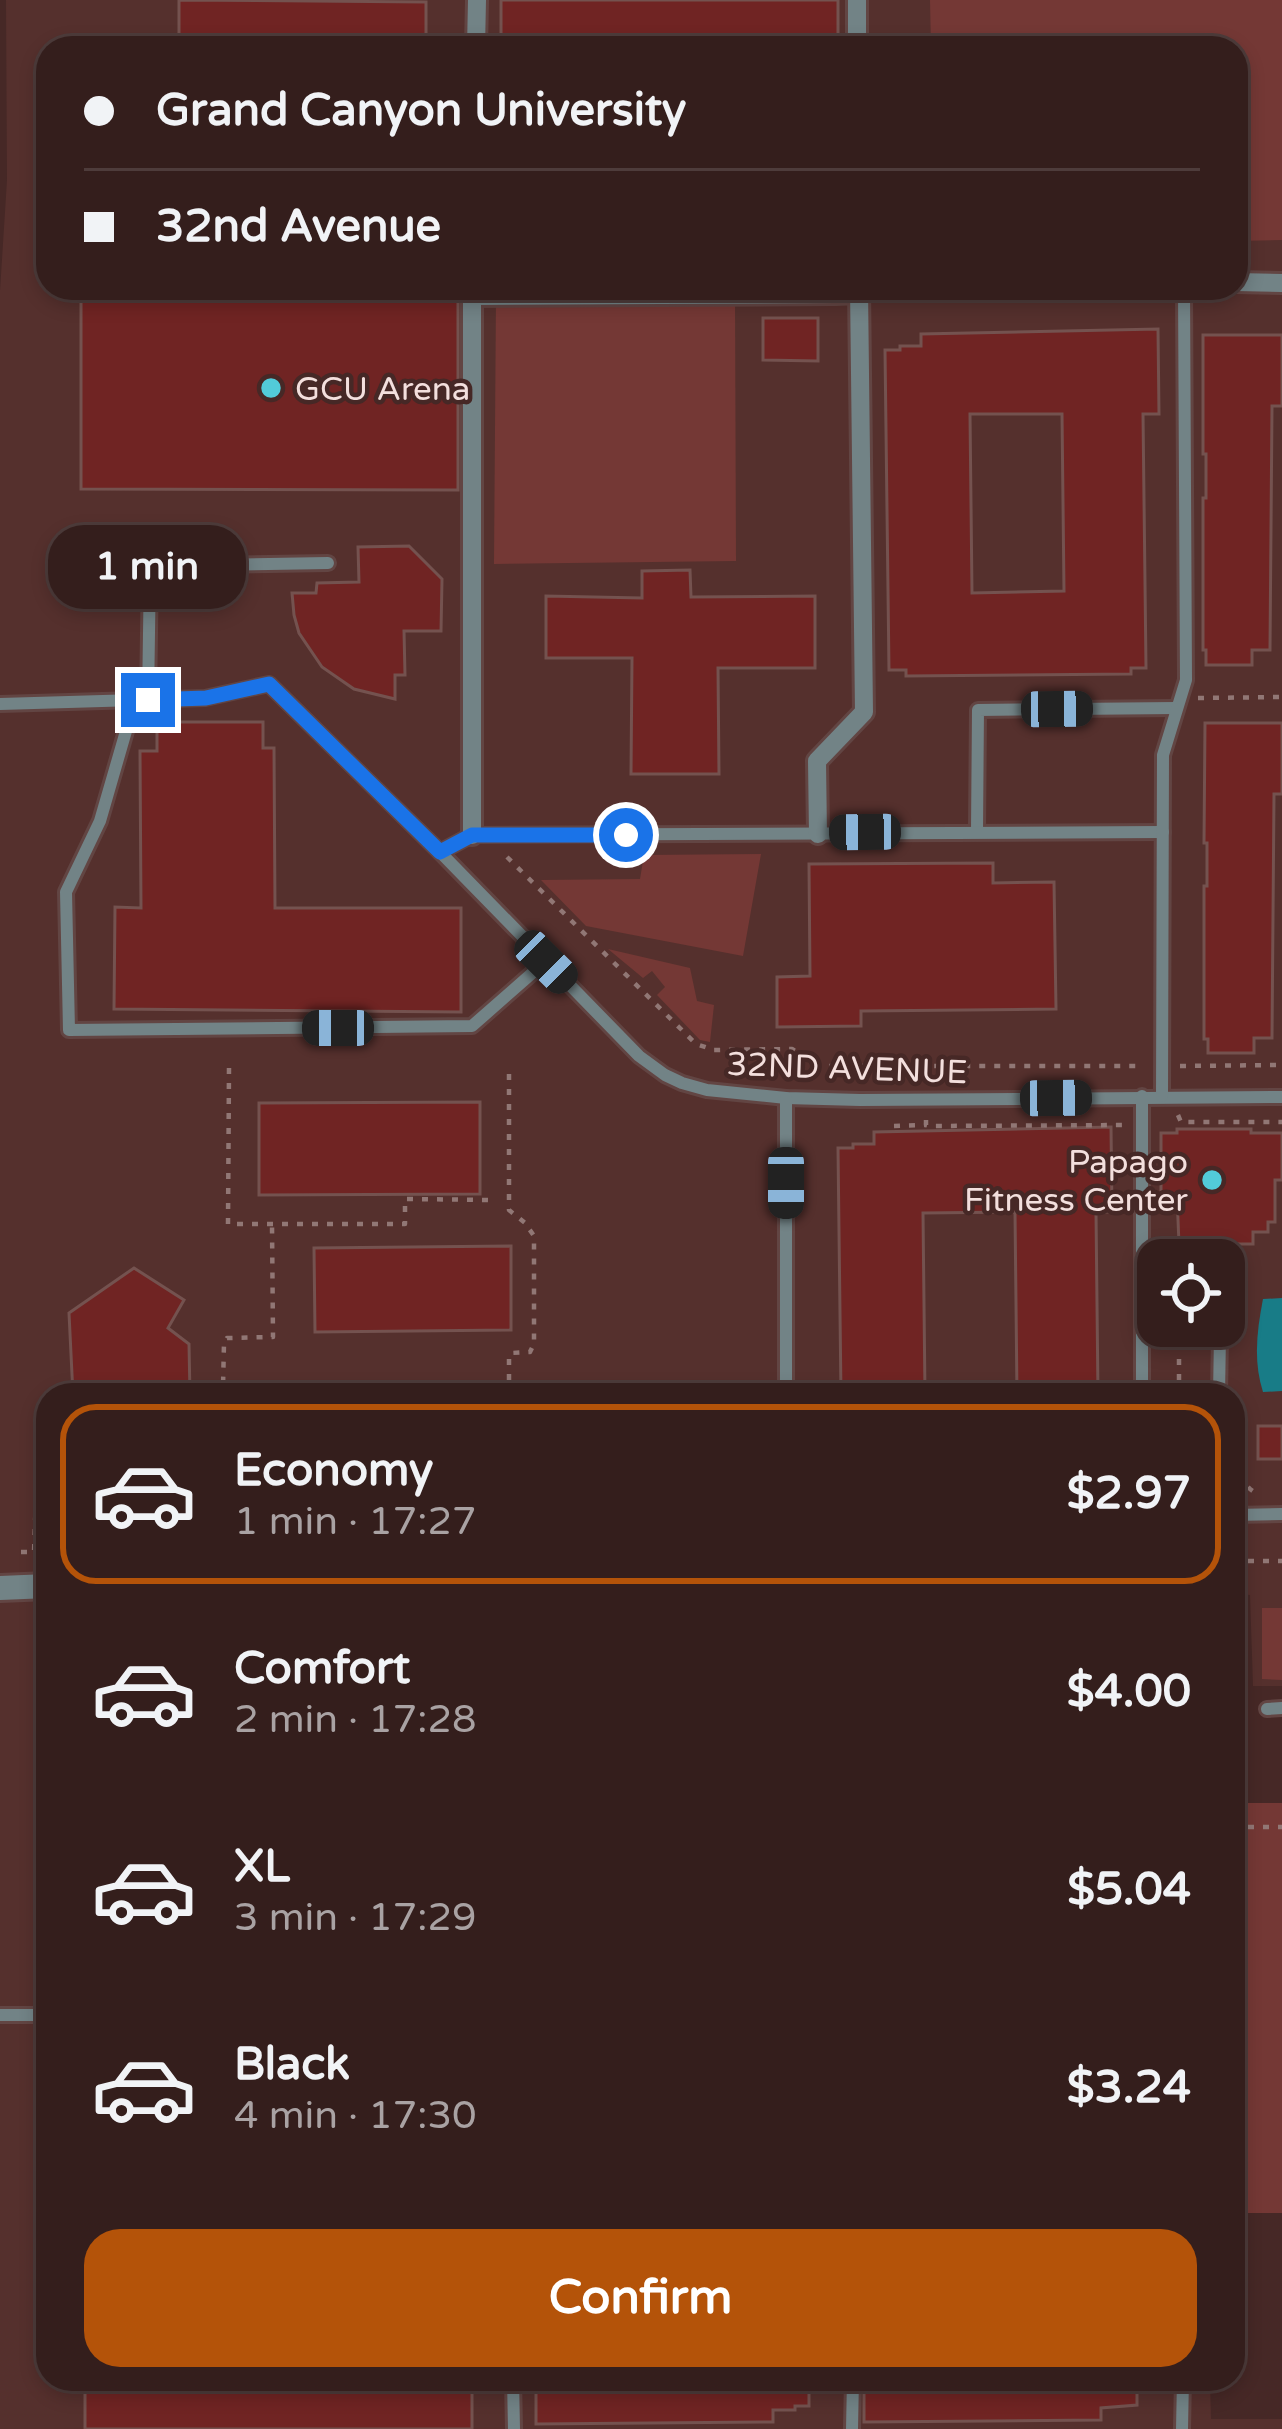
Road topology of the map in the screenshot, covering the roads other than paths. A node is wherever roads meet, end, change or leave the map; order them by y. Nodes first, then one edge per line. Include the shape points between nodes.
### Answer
1 (477, 0) edge
2 (857, 0) edge
3 (476, 36) edge
4 (857, 36) edge
5 (1248, 282) edge
6 (1282, 283) edge
7 (472, 300) edge
8 (866, 300) edge
9 (1184, 300) edge
10 (328, 563) dead end
11 (142, 700) junction
12 (1177, 703) junction
13 (0, 704) edge
14 (977, 831) junction
15 (1163, 832) junction
16 (818, 833) junction
17 (478, 835) junction
18 (440, 852) junction
19 (546, 962) junction
20 (1142, 1096) junction
21 (1162, 1096) junction
22 (1282, 1097) edge
23 (786, 1098) junction
24 (1143, 1239) edge
25 (1143, 1347) edge
26 (1220, 1347) edge
27 (786, 1383) edge
28 (1142, 1383) edge
29 (1220, 1383) edge
30 (1282, 1514) edge
31 (1245, 1515) edge
32 (36, 1586) edge
33 (0, 1588) edge
34 (0, 2015) edge
35 (36, 2015) edge
36 (513, 2391) edge
37 (853, 2391) edge
38 (1183, 2391) edge
39 (514, 2429) edge
40 (853, 2429) edge
41 (1182, 2429) edge

1 - 3 street
2 - 4 street
5 - 6 street
7 - 17 street
8 - 16 street via 864,712 817,761
9 - 12 lane via 1186,680
10 - 11 lane via 150,566
11 - 13 lane, 32ND AVENUE
11 - 18 lane, 32ND AVENUE via 206,698 269,684
11 - 19 lane via 65,892 69,1030 472,1026
12 - 14 lane via 978,710
12 - 15 lane via 1163,755
14 - 15 lane
14 - 16 lane
15 - 21 lane
16 - 17 lane
17 - 18 lane
18 - 19 lane, 32ND AVENUE
19 - 23 lane, 32ND AVENUE via 665,1075 707,1090
20 - 21 lane, 32ND AVENUE
20 - 23 lane, 32ND AVENUE
20 - 24 lane
21 - 22 lane, 32ND AVENUE
23 - 27 lane
25 - 28 lane
26 - 29 lane
30 - 31 lane
32 - 33 street
34 - 35 lane
36 - 39 lane
37 - 40 lane
38 - 41 lane

